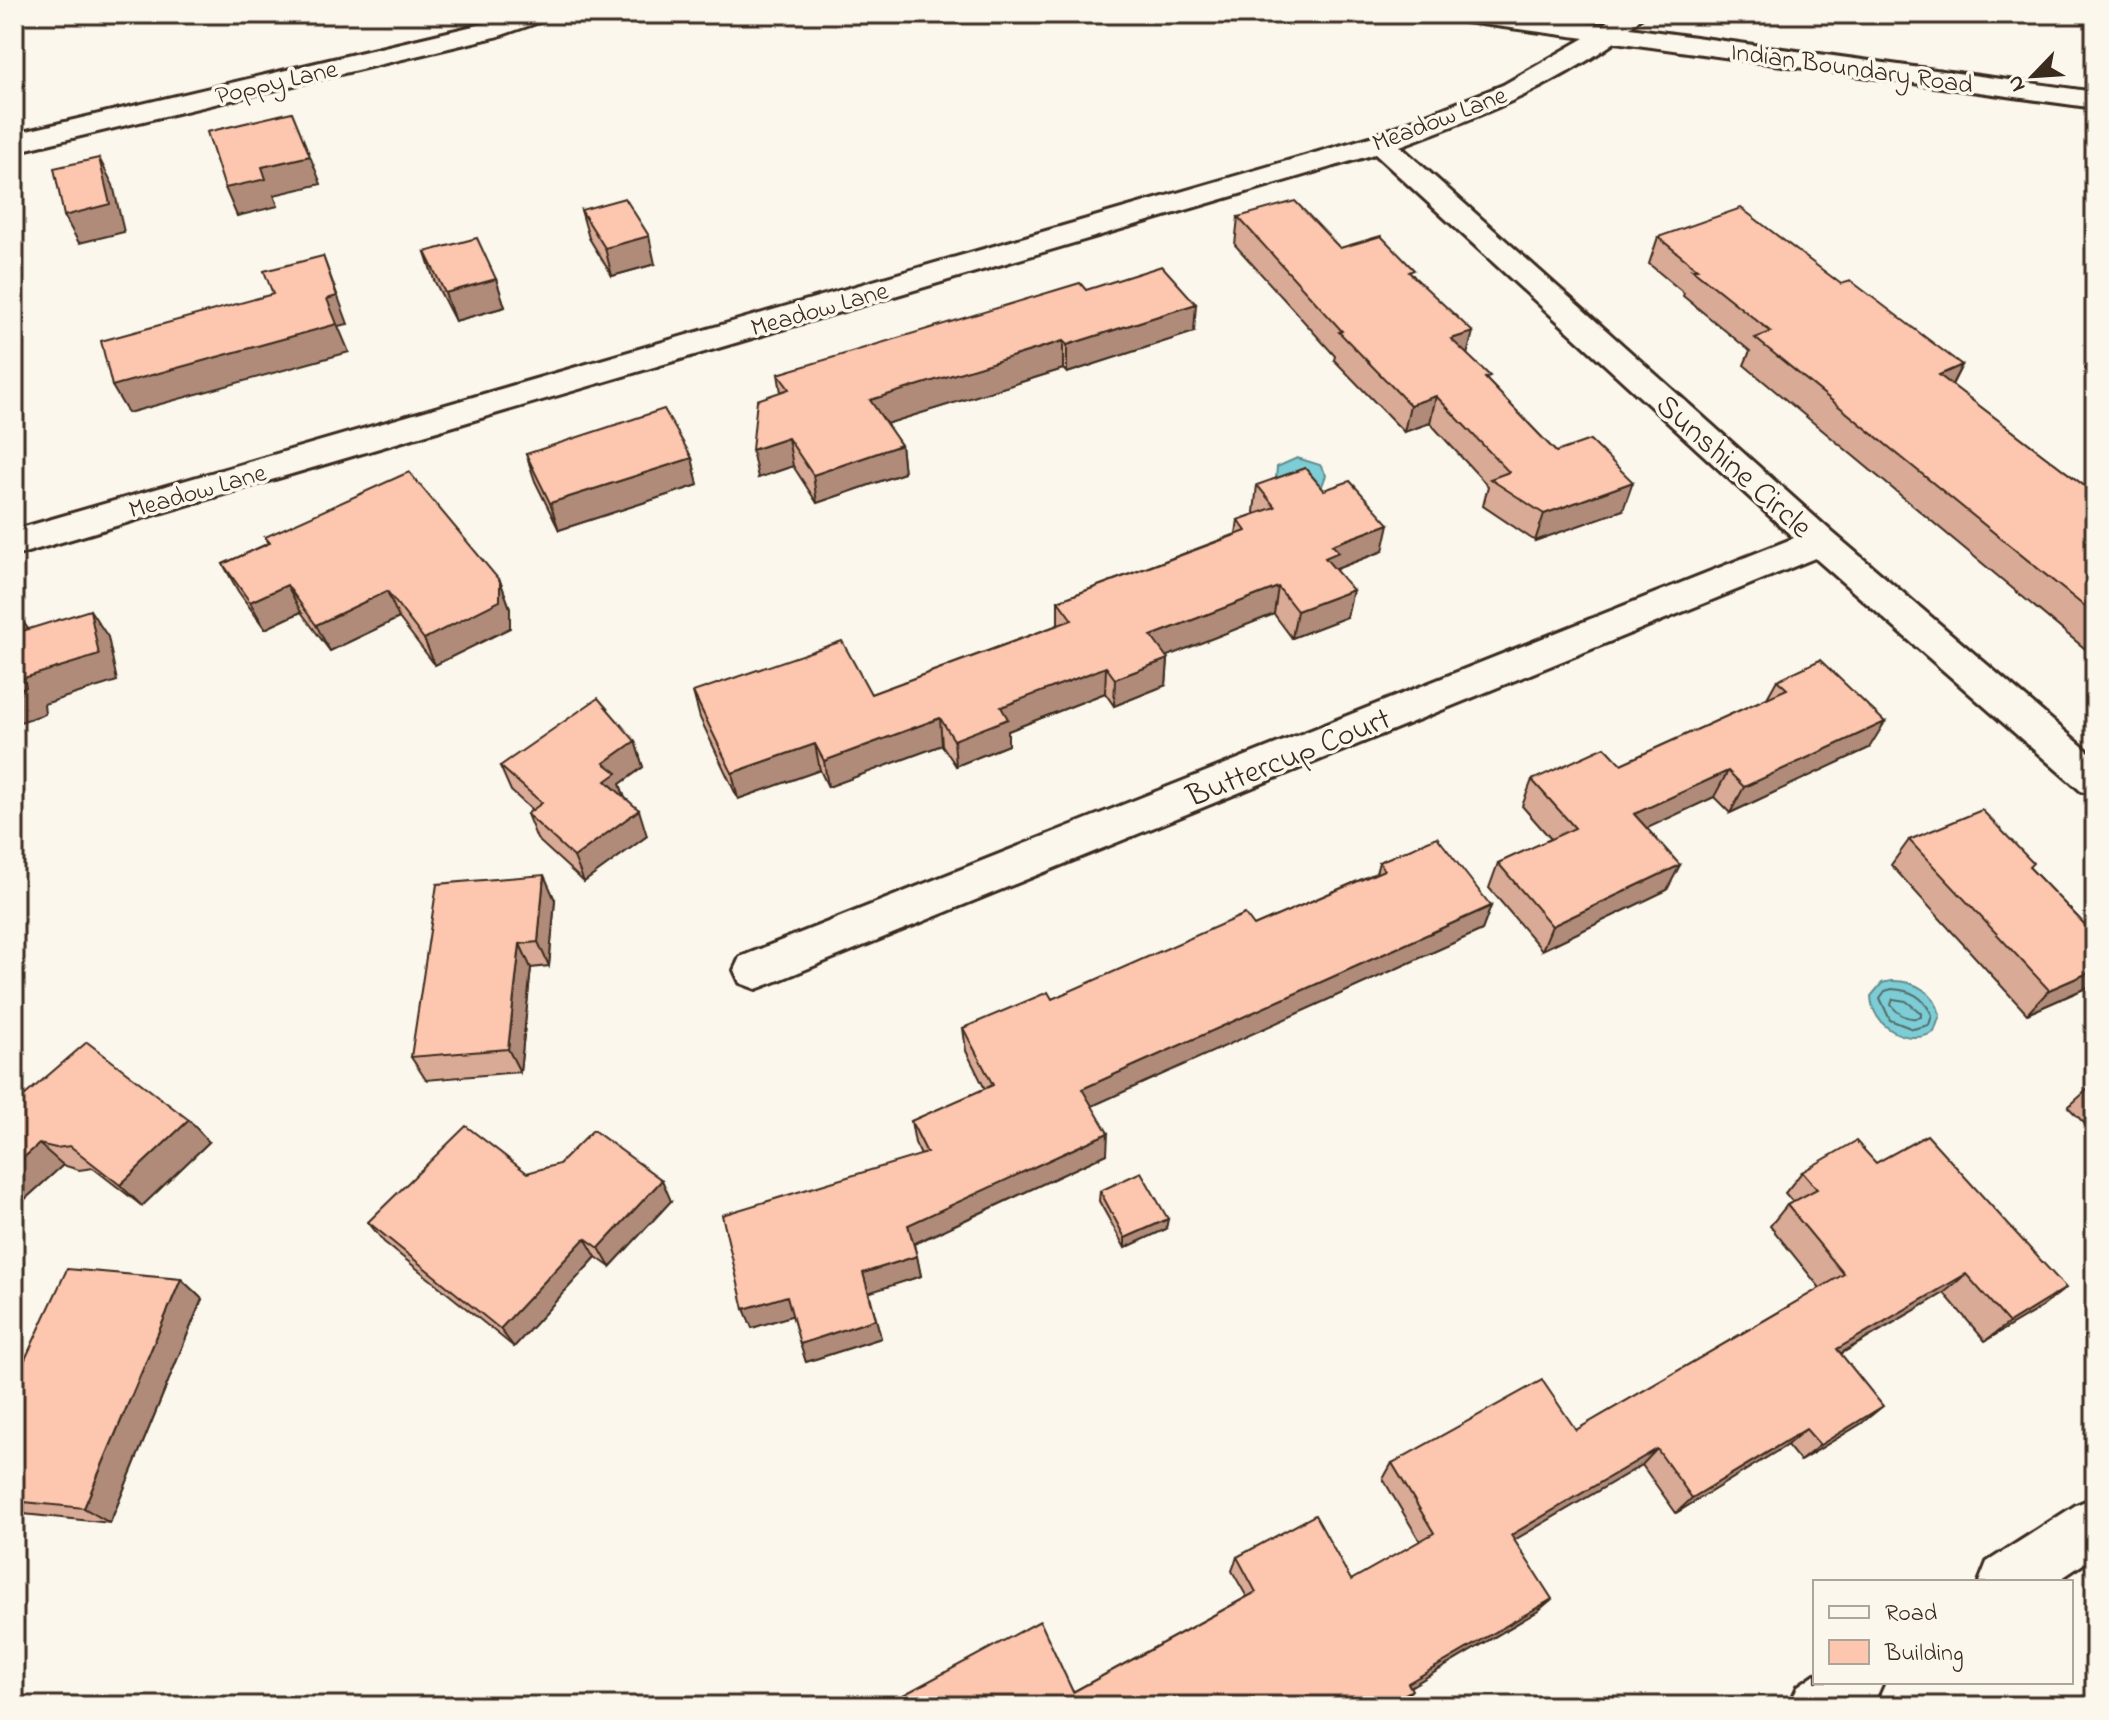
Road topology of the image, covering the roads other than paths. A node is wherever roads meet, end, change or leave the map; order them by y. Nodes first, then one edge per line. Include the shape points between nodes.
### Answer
1 (536, 14) edge
2 (1466, 14) edge
3 (1620, 24) edge
4 (2095, 100) edge
5 (14, 143) edge
6 (1380, 143) junction
7 (1820, 542) junction
8 (14, 543) edge
9 (2095, 780) edge
10 (756, 970) dead end
11 (2095, 1524) edge
12 (2010, 1580) edge
13 (1851, 1684) edge
14 (1818, 1706) edge

1 - 5 street, Poppy Lane via 490,30
2 - 3 street, Indian Boundary Road
3 - 4 street, Indian Boundary Road
3 - 6 street, Meadow Lane via 1540,77
6 - 7 street, Sunshine Circle
6 - 8 street, Meadow Lane
7 - 9 street, Sunshine Circle
7 - 10 street, Buttercup Court
11 - 12 street
13 - 14 street

